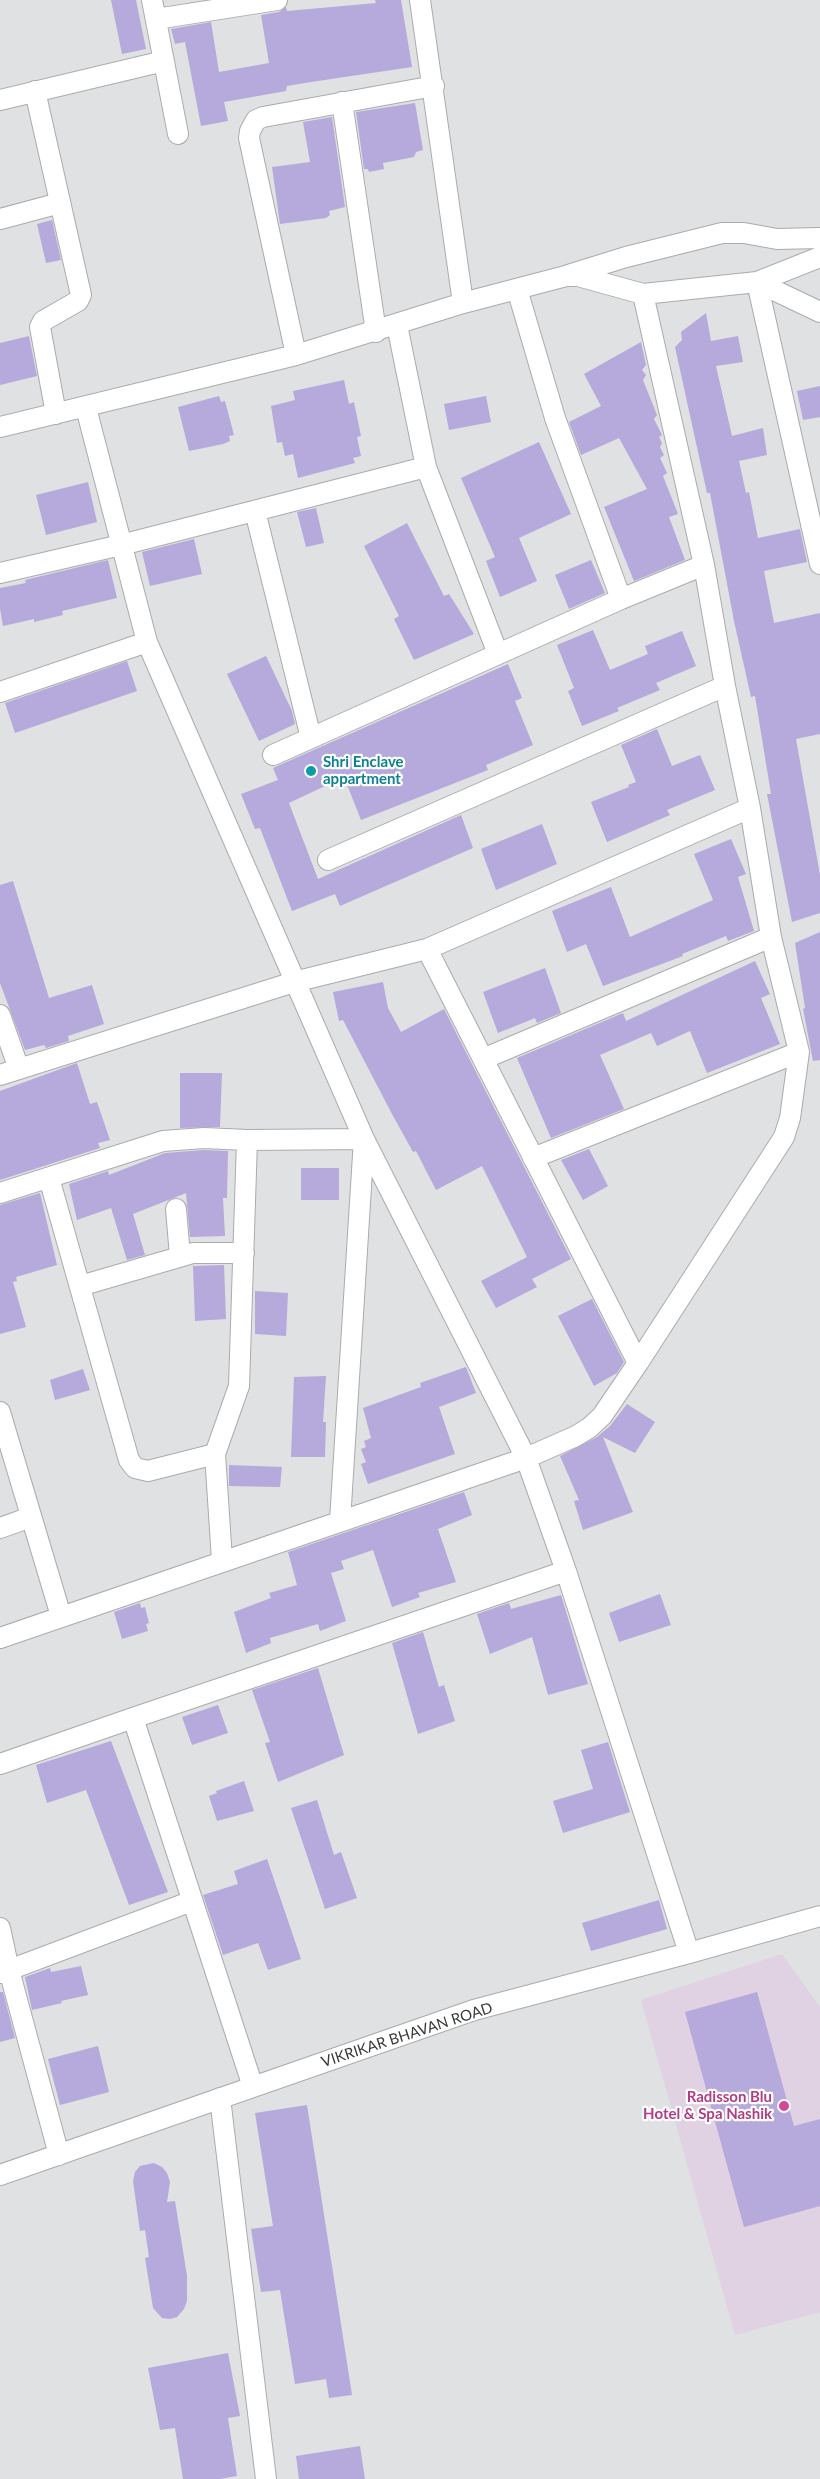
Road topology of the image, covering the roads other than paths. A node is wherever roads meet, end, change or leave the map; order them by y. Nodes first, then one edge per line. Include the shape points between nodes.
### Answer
1 (277, 0) edge
2 (420, 0) edge
3 (154, 9) edge
4 (164, 61) junction
5 (434, 86) junction
6 (35, 91) junction
7 (0, 100) edge
8 (342, 102) junction
9 (178, 134) dead end
10 (60, 203) junction
11 (0, 219) edge
12 (820, 238) edge
13 (820, 257) edge
14 (566, 276) junction
15 (757, 282) junction
16 (517, 289) junction
17 (643, 294) junction
18 (463, 303) junction
19 (820, 312) edge
20 (397, 325) junction
21 (376, 332) junction
22 (296, 355) junction
23 (86, 408) junction
24 (56, 414) junction
25 (0, 428) edge
26 (426, 467) junction
27 (255, 511) junction
28 (121, 545) junction
29 (820, 564) edge
30 (704, 565) junction
31 (0, 573) edge
32 (621, 599) junction
33 (147, 642) junction
34 (498, 654) junction
35 (725, 686) junction
36 (0, 692) edge
37 (311, 738) junction
38 (273, 755) dead end
39 (750, 808) junction
40 (328, 860) dead end
41 (771, 937) junction
42 (427, 949) junction
43 (294, 982) junction
44 (0, 1015) edge
45 (799, 1052) junction
46 (483, 1059) junction
47 (9, 1072) edge
48 (364, 1139) junction
49 (247, 1140) junction
50 (533, 1158) junction
51 (49, 1178) junction
52 (0, 1193) edge
53 (176, 1209) dead end
54 (243, 1253) junction
55 (180, 1256) junction
56 (80, 1286) junction
57 (638, 1363) junction
58 (0, 1412) edge
59 (215, 1454) junction
60 (526, 1458) junction
61 (31, 1517) junction
62 (340, 1521) junction
63 (0, 1528) edge
64 (222, 1560) junction
65 (566, 1571) junction
66 (61, 1616) junction
67 (0, 1638) edge
68 (133, 1718) junction
69 (0, 1764) edge
70 (192, 1901) junction
71 (820, 1916) edge
72 (0, 1928) edge
73 (689, 1953) junction
74 (5, 1972) edge
75 (253, 2087) junction
76 (220, 2098) junction
77 (59, 2156) junction
78 (0, 2175) edge
79 (266, 2479) edge

1 - 3 street
2 - 5 street
3 - 4 street
4 - 6 street
4 - 9 street
5 - 8 street
5 - 18 street
6 - 7 street
6 - 10 street
8 - 21 street
8 - 22 street via 263,117 249,131
10 - 11 street
10 - 24 street via 81,295 40,327
12 - 14 street via 722,233
13 - 15 street
14 - 16 street
14 - 17 street
15 - 17 street
15 - 19 street
15 - 29 street
16 - 18 street
16 - 32 street via 555,418
17 - 30 street
18 - 20 street
20 - 21 street
20 - 26 street
21 - 22 street
22 - 23 street
23 - 24 street
23 - 28 street
24 - 25 street
26 - 27 street
26 - 34 street
27 - 28 street
27 - 37 street
28 - 31 street
28 - 33 street
30 - 32 street
30 - 35 street
32 - 34 street
33 - 36 street
33 - 43 street
34 - 37 street
35 - 39 street
35 - 40 street
37 - 38 street
39 - 41 street
39 - 42 street
41 - 45 street
41 - 46 street
42 - 43 street
42 - 46 street
43 - 47 street
43 - 48 street
44 - 47 street
45 - 50 street
45 - 57 street via 784,1137
46 - 50 street
48 - 49 street
48 - 60 street
48 - 62 street
49 - 51 street via 164,1141
49 - 54 street
50 - 57 street
51 - 52 street
51 - 56 street
53 - 55 street
54 - 55 street
54 - 59 street via 239,1386
55 - 56 street
56 - 59 street via 129,1460 135,1468 148,1471
57 - 60 street via 602,1416 589,1428
58 - 61 street
59 - 64 street
60 - 62 street
60 - 65 street
61 - 63 street
61 - 66 street
62 - 64 street
64 - 66 street
65 - 68 street
65 - 73 street
66 - 67 street
68 - 69 street
68 - 70 street
70 - 74 street
70 - 75 street
71 - 73 street, VIKRIKAR BHAVAN ROAD
72 - 74 street
73 - 75 street, VIKRIKAR BHAVAN ROAD via 474,2010
74 - 77 street
75 - 76 street, VIKRIKAR BHAVAN ROAD
76 - 77 street, VIKRIKAR BHAVAN ROAD
76 - 79 street
77 - 78 street, VIKRIKAR BHAVAN ROAD

